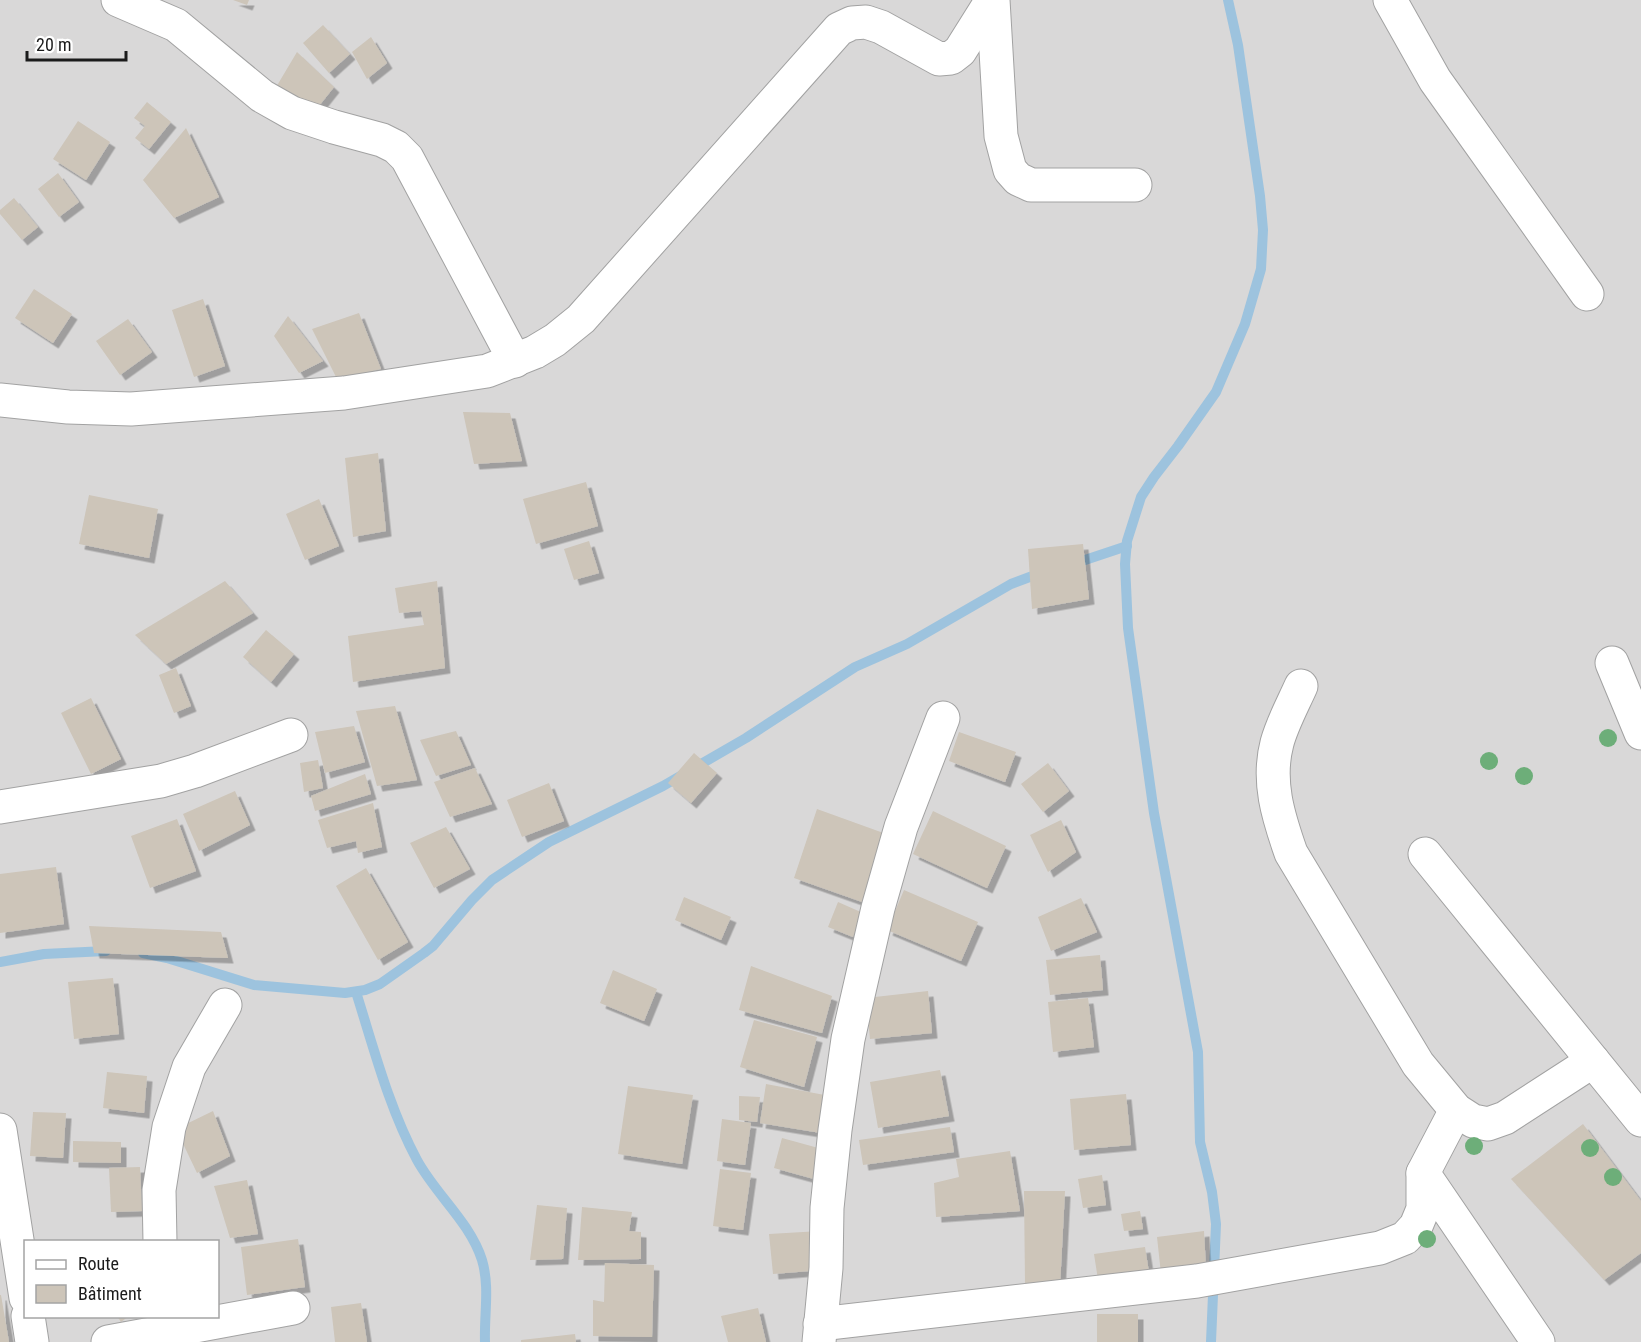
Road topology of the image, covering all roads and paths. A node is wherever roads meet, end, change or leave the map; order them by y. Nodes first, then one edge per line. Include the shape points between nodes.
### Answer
1 (118, 0) edge
2 (992, 0) edge
3 (1390, 0) edge
4 (1135, 185) dead end
5 (1587, 294) dead end
6 (514, 361) junction
7 (0, 400) edge
8 (1612, 663) dead end
9 (1301, 687) dead end
10 (943, 718) dead end
11 (1641, 733) edge
12 (291, 735) dead end
13 (0, 807) edge
14 (1425, 854) dead end
15 (225, 1005) dead end
16 (1593, 1061) junction
17 (1456, 1110) junction
18 (1641, 1120) edge
19 (0, 1130) edge
20 (1423, 1173) junction
21 (160, 1240) edge
22 (24, 1285) edge
23 (293, 1308) dead end
24 (28, 1318) edge
25 (161, 1330) edge
26 (820, 1333) edge
27 (32, 1342) edge
28 (108, 1342) edge
29 (1538, 1342) edge

1 - 6 street via 176,25 262,96 292,113 396,147 407,158
2 - 4 street via 1001,136 1010,170 1031,185
2 - 6 street via 960,51 951,58 939,59 866,22 839,29 581,319 555,340
3 - 5 street via 1435,80
6 - 7 street via 487,371 344,393 131,409
8 - 11 street
9 - 17 street via 1277,741 1273,766 1273,791 1291,853 1418,1064
10 - 26 street via 901,827 848,1039 828,1197
12 - 13 street via 161,781
14 - 16 street
15 - 21 street via 189,1066 169,1127 159,1190
16 - 17 street via 1504,1118 1488,1124 1473,1121
16 - 18 street
17 - 20 street
19 - 22 street
20 - 26 street via 1423,1209 1416,1226 1405,1238 1380,1248 1197,1281
20 - 29 street
23 - 25 street
24 - 27 street
25 - 28 street

